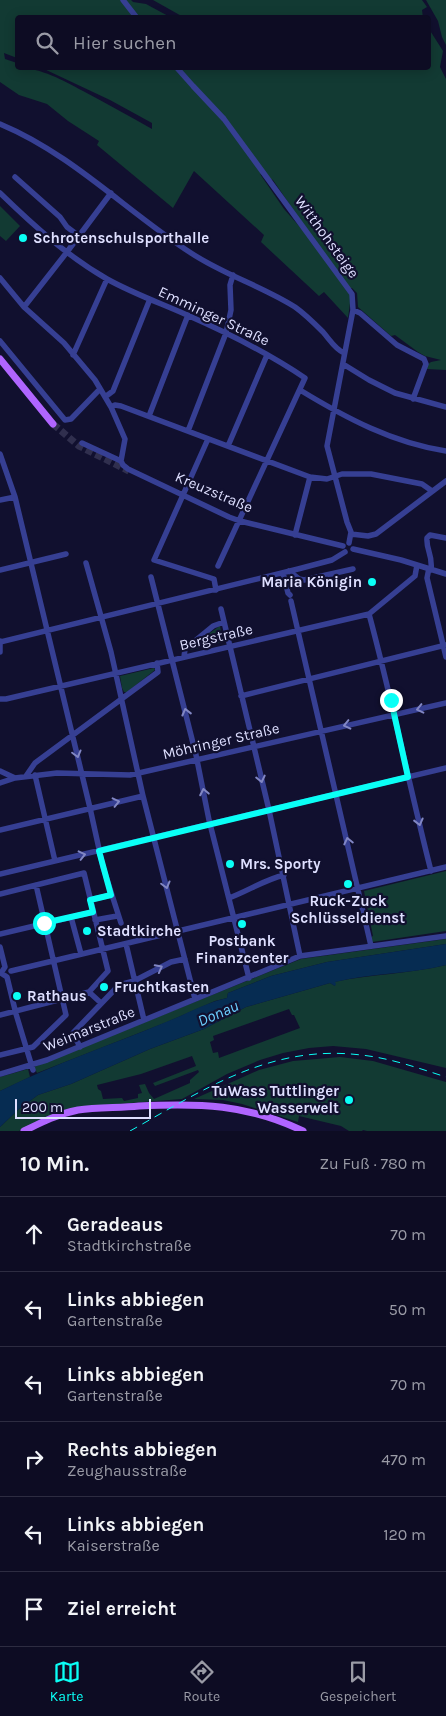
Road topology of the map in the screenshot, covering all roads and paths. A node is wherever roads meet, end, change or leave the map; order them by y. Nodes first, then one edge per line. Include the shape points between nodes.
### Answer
1 (123, 0) edge
2 (135, 15) edge
3 (180, 70) edge
4 (0, 124) edge
5 (15, 177) dead end
6 (0, 193) edge
7 (111, 193) junction
8 (79, 236) junction
9 (68, 252) junction
10 (233, 275) junction
11 (0, 278) edge
12 (107, 279) junction
13 (150, 299) junction
14 (24, 307) junction
15 (353, 310) junction
16 (188, 315) junction
17 (226, 332) junction
18 (0, 342) edge
19 (344, 353) junction
20 (73, 355) junction
21 (267, 355) junction
22 (0, 359) edge
23 (343, 364) junction
24 (100, 389) junction
25 (300, 390) junction
26 (105, 397) junction
27 (414, 399) junction
28 (446, 407) edge
29 (111, 408) junction
30 (334, 411) junction
31 (149, 416) junction
32 (53, 424) tunnel mouth
33 (188, 432) junction
34 (208, 439) junction
35 (82, 443) dead end
36 (228, 446) junction
37 (446, 452) edge
38 (0, 454) edge
39 (121, 461) junction
40 (268, 461) junction
41 (310, 477) junction
42 (335, 477) junction
43 (446, 481) edge
44 (432, 491) junction
45 (185, 495) junction
46 (16, 497) junction
47 (0, 500) edge
48 (240, 521) junction
49 (351, 534) junction
50 (295, 535) junction
51 (446, 538) edge
52 (348, 547) junction
53 (66, 554) dead end
54 (31, 563) junction
55 (86, 563) dead end
56 (417, 565) junction
57 (218, 566) dead end
58 (353, 569) dead end
59 (430, 569) junction
60 (0, 570) edge
61 (286, 572) junction
62 (446, 574) edge
63 (151, 577) dead end
64 (216, 590) junction
65 (290, 594) dead end
66 (291, 601) dead end
67 (158, 604) junction
68 (221, 609) dead end
69 (369, 614) junction
70 (101, 617) junction
71 (224, 622) junction
72 (48, 629) junction
73 (297, 630) junction
74 (0, 641) edge
75 (445, 646) edge
76 (229, 647) junction
77 (0, 652) edge
78 (446, 656) edge
79 (184, 657) junction
80 (173, 660) junction
81 (381, 660) junction
82 (157, 664) junction
83 (115, 673) junction
84 (308, 679) junction
85 (60, 686) junction
86 (241, 696) junction
87 (121, 698) junction
88 (0, 699) edge
89 (446, 703) edge
90 (394, 714) junction
91 (321, 731) junction
92 (72, 736) junction
93 (254, 747) junction
94 (197, 760) junction
95 (35, 763) junction
96 (446, 768) edge
97 (0, 771) edge
98 (81, 773) junction
99 (44, 774) junction
100 (137, 774) junction
101 (35, 775) junction
102 (26, 776) junction
103 (408, 777) junction
104 (14, 778) junction
105 (0, 783) edge
106 (337, 794) junction
107 (143, 796) junction
108 (90, 808) junction
109 (269, 810) junction
110 (45, 819) junction
111 (210, 824) junction
112 (0, 830) edge
113 (153, 838) junction
114 (99, 851) junction
115 (55, 861) junction
116 (446, 867) edge
117 (431, 871) junction
118 (0, 874) edge
119 (284, 876) junction
120 (36, 885) junction
121 (359, 888) junction
122 (0, 894) edge
123 (111, 895) junction
124 (229, 898) junction
125 (90, 900) junction
126 (290, 905) junction
127 (93, 912) junction
128 (117, 916) junction
129 (71, 917) junction
130 (234, 918) junction
131 (95, 920) junction
132 (44, 923) junction
133 (121, 923) dead end
134 (178, 932) junction
135 (0, 934) edge
136 (446, 936) edge
137 (126, 944) junction
138 (371, 946) junction
139 (0, 947) edge
140 (103, 949) junction
141 (81, 954) junction
142 (300, 956) junction
143 (185, 959) junction
144 (54, 961) junction
145 (5, 967) junction
146 (11, 971) junction
147 (0, 973) edge
148 (7, 977) junction
149 (250, 978) junction
150 (134, 981) junction
151 (89, 992) junction
152 (62, 998) junction
153 (195, 999) junction
154 (102, 1003) junction
155 (15, 1011) junction
156 (0, 1014) edge
157 (144, 1020) junction
158 (80, 1046) junction
159 (26, 1049) junction
160 (0, 1055) edge
161 (32, 1068) junction
162 (0, 1074) edge
163 (24, 1131) edge
164 (303, 1131) edge

1 - 2 street
3 - 15 street, Witthohsteige via 224,119 350,289
4 - 7 street via 34,140
5 - 8 street
6 - 9 street, Emminger Straße
7 - 8 street
7 - 10 street via 192,254
8 - 9 street
9 - 12 street, Emminger Straße
9 - 14 street
10 - 17 street via 230,285 232,310
10 - 19 street via 297,309
11 - 14 street
12 - 13 street, Emminger Straße
12 - 20 street
13 - 16 street, Emminger Straße
13 - 26 street via 113,391
14 - 20 street
15 - 19 street, Witthohsteige
15 - 27 street via 397,345 424,359 426,364
16 - 17 street, Emminger Straße
16 - 31 street
17 - 21 street, Emminger Straße
17 - 33 street
18 - 24 street via 65,420 72,419
19 - 23 street, Witthohsteige
20 - 24 street
21 - 25 street, Emminger Straße via 305,378
21 - 36 street
22 - 32 main road
23 - 27 street via 395,393
23 - 30 street, Witthohsteige
24 - 26 street
25 - 30 street
25 - 40 street
26 - 29 street
27 - 28 street
29 - 31 street via 121,406
29 - 39 street via 124,439
30 - 37 street via 399,439
30 - 42 street, Witthohsteige via 327,446
31 - 33 street
33 - 34 street
34 - 36 street
34 - 45 street
35 - 39 street, Kreuzstraße
36 - 40 street
38 - 46 street
39 - 45 street, Kreuzstraße via 125,467
40 - 41 street
40 - 48 street
41 - 42 street
41 - 50 street
42 - 44 street via 359,473 390,477 422,484
42 - 49 street, Witthohsteige
43 - 44 street
44 - 49 street via 376,534
45 - 48 street, Kreuzstraße
45 - 64 street via 154,560 214,579
46 - 47 street
46 - 54 street
48 - 50 street, Kreuzstraße
48 - 57 street
49 - 52 street, Witthohsteige
50 - 52 street, Kreuzstraße
51 - 59 street via 430,535 427,538 427,547 432,555
52 - 56 street, Kreuzstraße
52 - 61 street via 332,560
53 - 54 street
54 - 60 street
54 - 72 street
55 - 70 street
56 - 59 street, Kreuzstraße
56 - 69 street, Bergstraße via 414,576
58 - 61 street via 304,580
59 - 62 street, Kreuzstraße
59 - 75 street via 427,578
61 - 64 street
61 - 65 street
63 - 67 street
64 - 67 street
66 - 73 street
67 - 70 street
67 - 80 street
68 - 71 street
69 - 73 street, Bergstraße
69 - 81 street
70 - 72 street
70 - 83 street
71 - 76 street
71 - 79 street via 213,626 185,649
72 - 74 street
72 - 85 street
73 - 76 street, Bergstraße
73 - 84 street
74 - 77 street
75 - 78 street
75 - 81 street
76 - 79 street, Bergstraße
76 - 86 street
79 - 80 street, Bergstraße
80 - 82 street, Bergstraße
94 -> 80 street
81 - 84 street
81 - 90 street
82 - 83 street, Bergstraße
82 - 87 street via 158,672
83 - 85 street, Bergstraße
83 - 87 street
84 - 86 street
84 - 91 street
85 - 88 street, Bergstraße
85 - 92 street
86 - 93 street
87 - 92 street
87 - 100 street
89 -> 90 street, Möhringer Straße
90 -> 91 street, Möhringer Straße
90 - 103 street
91 - 93 street, Möhringer Straße
91 - 106 street
92 - 95 street
92 -> 98 street
93 - 94 street, Möhringer Straße
93 -> 109 street
94 - 100 street, Möhringer Straße
111 -> 94 street
95 - 99 street via 37,771
95 - 102 street
96 - 103 street
97 - 104 street
98 - 99 street, Möhringer Straße
98 - 100 street, Möhringer Straße
98 - 108 street
99 - 101 street, Möhringer Straße
100 - 107 street
101 - 102 street, Möhringer Straße
101 - 110 street
102 - 104 street, Möhringer Straße
103 - 106 street
103 -> 117 street
104 - 105 street, Möhringer Straße
106 - 109 street
121 -> 106 street
108 -> 107 street
107 - 113 street
108 - 110 street
108 - 114 street
109 - 111 street
109 - 119 street
110 - 112 street
110 - 115 street
111 - 113 street
111 - 124 street
113 - 114 street
113 -> 134 street
115 -> 114 street
114 - 123 street
115 - 118 street
116 - 117 street
117 - 121 street
119 - 124 street via 270,878
119 - 126 street
120 - 122 street
120 - 125 street via 84,873
120 - 132 street
121 - 126 street
121 - 138 street
123 - 125 street
123 - 128 street
124 - 130 street
125 - 127 street
126 - 130 street
126 - 142 street
127 - 129 street
127 - 131 street
128 - 131 street
128 - 133 street
129 - 132 street
129 - 141 street
130 - 134 street
130 - 149 street
131 - 140 street
132 - 135 street
132 - 144 street
134 - 137 street
134 - 143 street
136 - 138 street, Weimarstraße
137 - 140 street
137 - 150 street
138 - 142 street, Weimarstraße
139 - 145 street
140 - 141 street
140 - 151 street via 108,970
141 - 144 street
142 - 149 street, Weimarstraße
150 -> 143 street via 171,962
143 - 153 street
144 - 146 street
144 - 152 street
145 - 146 street
145 - 147 street
146 - 148 street
147 - 148 street
148 - 155 street
149 - 153 street, Weimarstraße
150 - 154 street via 120,985
150 - 157 street
151 - 152 street
151 - 154 street
152 - 155 street
152 - 159 street via 66,1014 38,1043
153 - 157 street, Weimarstraße
154 - 158 street via 73,1033
155 - 156 street
155 - 159 street
157 - 158 street, Weimarstraße
158 - 161 street, Weimarstraße
159 - 160 street
159 - 161 street
161 - 162 street, Weimarstraße
163 - 164 main road via 78,1110 186,1104 244,1110

